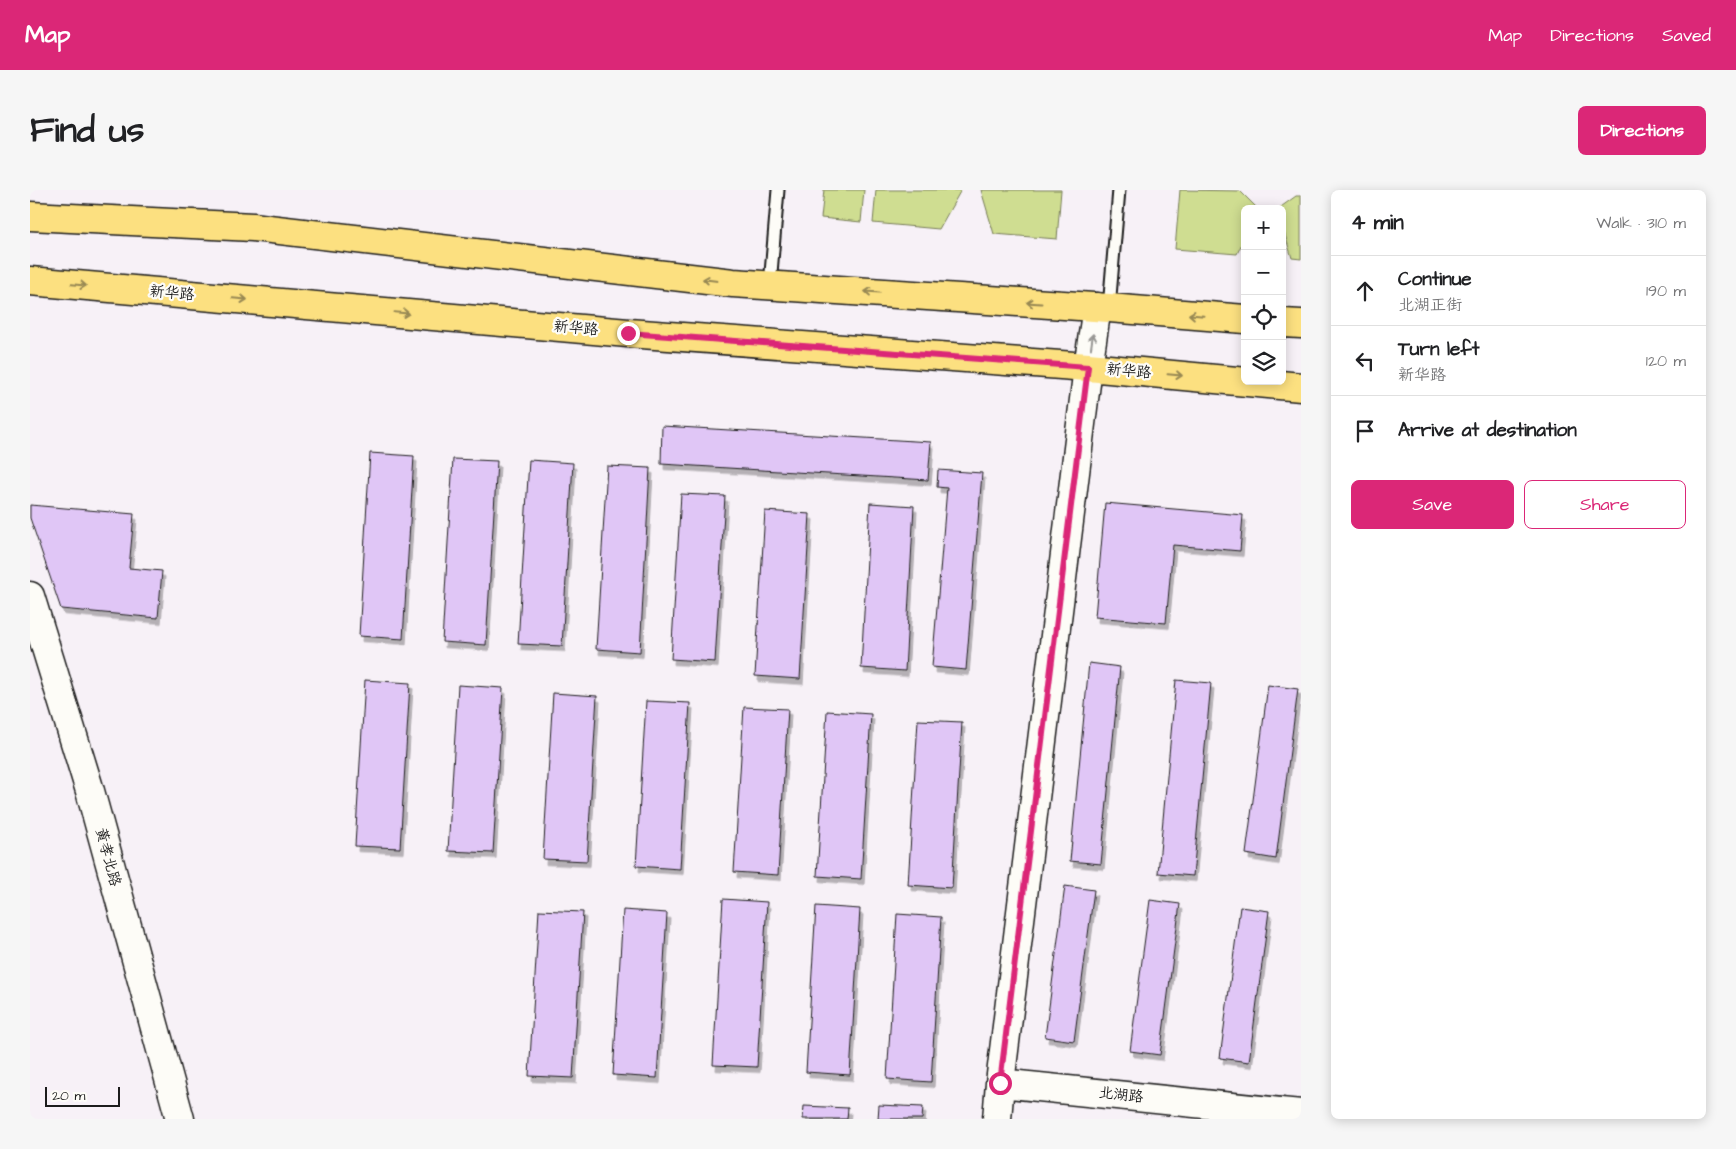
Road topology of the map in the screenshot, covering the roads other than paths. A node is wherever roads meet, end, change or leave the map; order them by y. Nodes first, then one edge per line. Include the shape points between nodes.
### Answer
1 (778, 190) edge
2 (1119, 190) edge
3 (30, 216) edge
4 (30, 281) edge
5 (770, 285) junction
6 (1103, 307) junction
7 (1241, 319) edge
8 (1286, 323) edge
9 (1301, 324) edge
10 (1088, 367) junction
11 (1301, 387) edge
12 (30, 596) edge
13 (1000, 1083) junction
14 (1301, 1114) edge
15 (180, 1119) edge
16 (997, 1119) edge

1 - 5 lane
2 - 6 lane
5 -> 3 main road via 253,227
4 -> 10 main road, 新华路 via 628,333
6 -> 5 main road
7 -> 6 main road
10 -> 6 street
8 - 9 main road
10 -> 11 main road, 新华路
10 - 13 street
12 - 15 street, 黄孝北路 via 90,791
13 - 14 street, 北湖路
13 - 16 street

